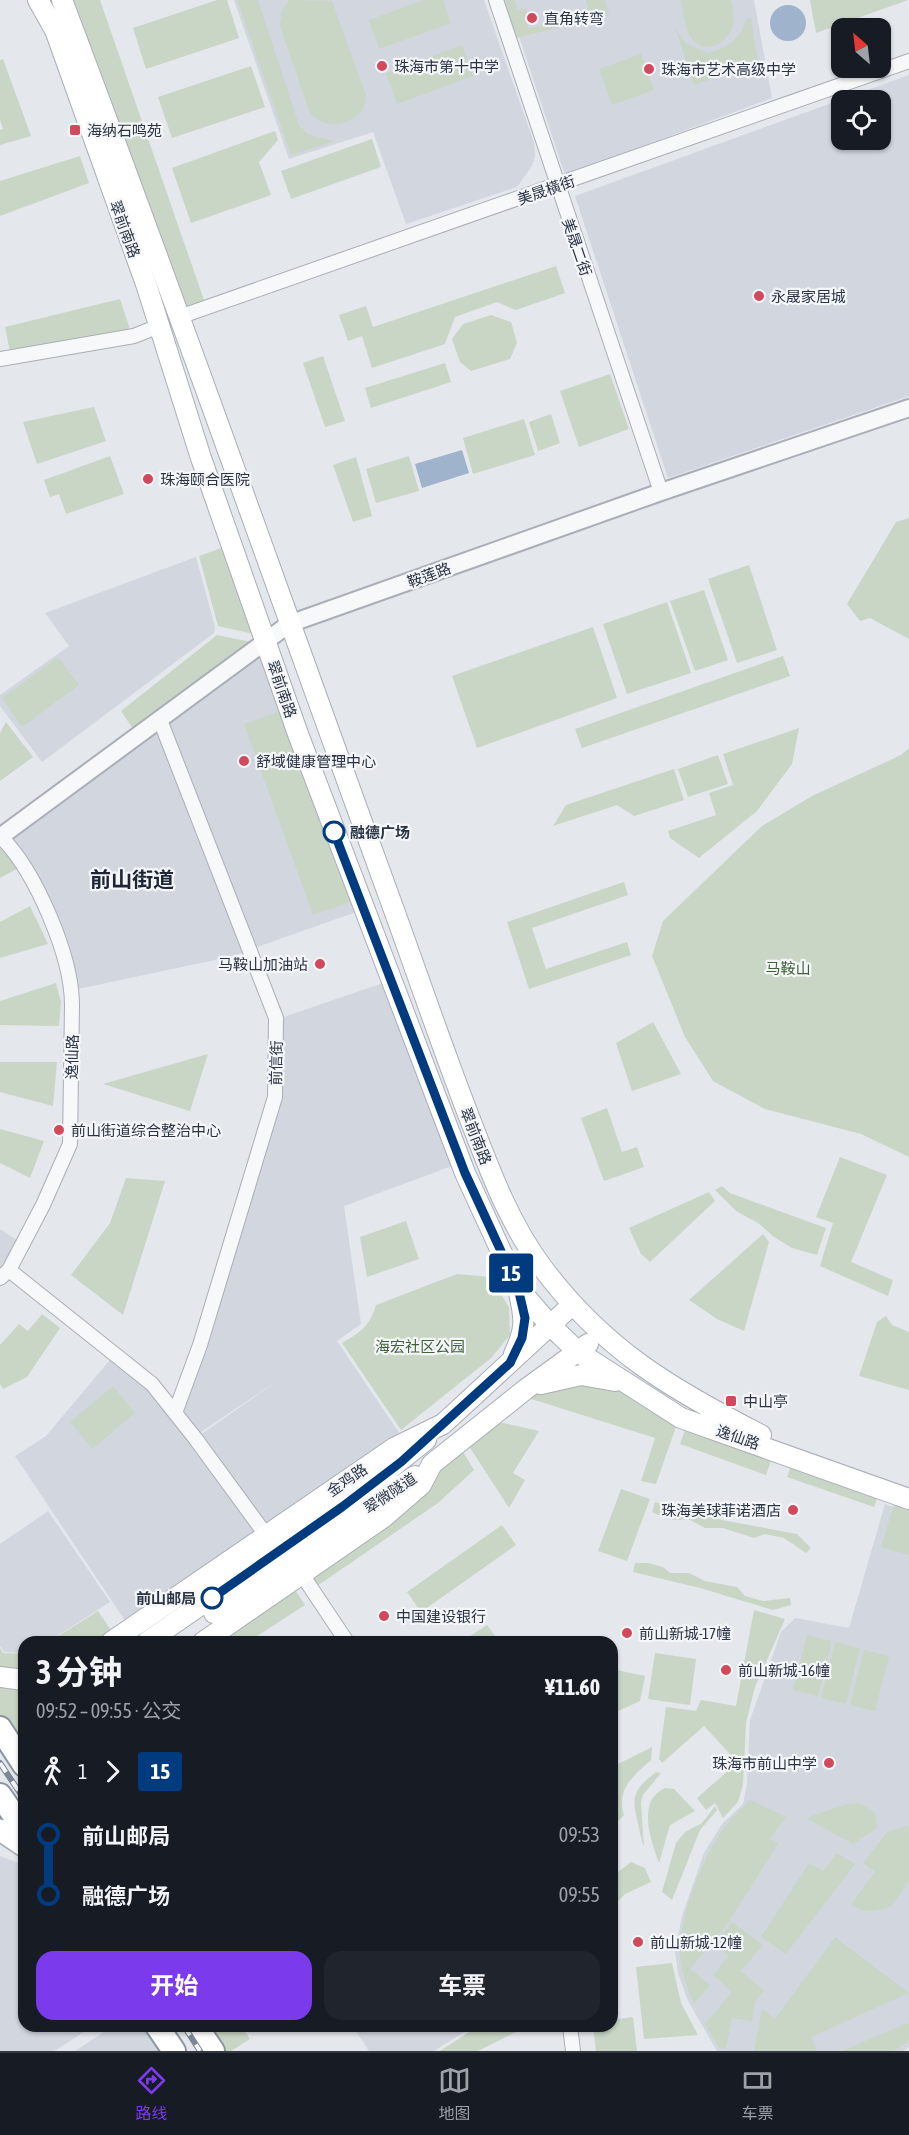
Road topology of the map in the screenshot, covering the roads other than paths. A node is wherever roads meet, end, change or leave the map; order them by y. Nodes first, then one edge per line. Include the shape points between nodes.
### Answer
1 (38, 0) edge
2 (62, 0) edge
3 (496, 0) edge
4 (909, 61) edge
5 (557, 186) junction
6 (182, 316) junction
7 (159, 326) junction
8 (0, 359) edge
9 (909, 408) edge
10 (661, 492) junction
11 (289, 624) junction
12 (266, 640) junction
13 (160, 720) junction
14 (0, 836) edge
15 (5, 1274) edge
16 (518, 1288) junction
17 (572, 1305) junction
18 (549, 1324) junction
19 (601, 1335) junction
20 (578, 1352) junction
21 (510, 1363) junction
22 (492, 1380) junction
23 (626, 1384) junction
24 (519, 1395) junction
25 (175, 1413) junction
26 (443, 1424) junction
27 (432, 1464) junction
28 (909, 1488) edge
29 (909, 1499) edge
30 (266, 1535) junction
31 (301, 1573) junction
32 (120, 1636) edge
33 (156, 1636) edge
34 (179, 1636) edge
35 (212, 1636) edge
36 (343, 1636) edge
37 (0, 1677) edge
38 (18, 1679) edge
39 (0, 1728) edge
40 (18, 1756) edge
41 (0, 1795) edge
42 (18, 1821) edge
43 (0, 1830) edge
44 (18, 1842) edge
45 (161, 2032) edge
46 (200, 2032) edge
47 (571, 2032) edge
48 (174, 2051) edge
49 (213, 2051) edge
50 (573, 2051) edge

1 - 7 main road, 翠前南路 via 55,30
2 - 6 main road, 翠前南路
3 - 5 street, 美晟二街
4 - 5 street, 美晟橫街
5 - 6 street, 美晟橫街
5 - 10 street, 美晟二街
6 - 11 main road, 翠前南路
7 - 8 street via 134,336
7 - 12 main road, 翠前南路 via 201,459
9 - 10 street, 鞍莲路
10 - 11 street, 鞍莲路
11 - 12 street, 鞍莲路
11 - 17 main road, 翠前南路 via 458,1091 504,1207 539,1264
12 - 13 street, 鞍莲路
12 - 16 main road, 翠前南路 via 389,979 465,1173
13 - 14 street, 鞍莲路
13 - 25 street, 前信街 via 276,1018 275,1097 200,1345
14 - 15 street, 逸仙路 via 25,869 52,919 72,991 70,1144 43,1205
15 - 25 street via 153,1384
16 - 18 main road, 翠前南路
16 - 21 main road via 525,1318 522,1338
17 - 18 main road, 金鸡路
17 - 19 main road, 翠前南路
18 - 20 main road, 翠前南路
18 - 21 main road, 金鸡路
19 - 20 main road
19 - 28 main road, 逸仙路 via 672,1388 771,1440
20 - 23 main road, 逸仙路
20 - 24 main road
21 - 22 main road, 金鸡路
22 - 24 main road
22 - 26 main road, 金鸡路
23 - 24 main road via 602,1376 581,1375 563,1377
23 - 29 main road, 逸仙路 via 681,1418
24 - 27 main road
25 - 30 street
26 - 30 main road, 金鸡路 via 394,1448
26 - 33 main road, 翠微隧道 via 342,1507
27 - 31 main road via 421,1485 384,1517
27 - 34 main road, 翠微隧道
30 - 32 main road, 金鸡路
31 - 35 main road
31 - 36 street
37 - 38 main road
39 - 40 highway
41 - 42 highway
43 - 44 main road
45 - 48 highway
46 - 49 highway
47 - 50 street

